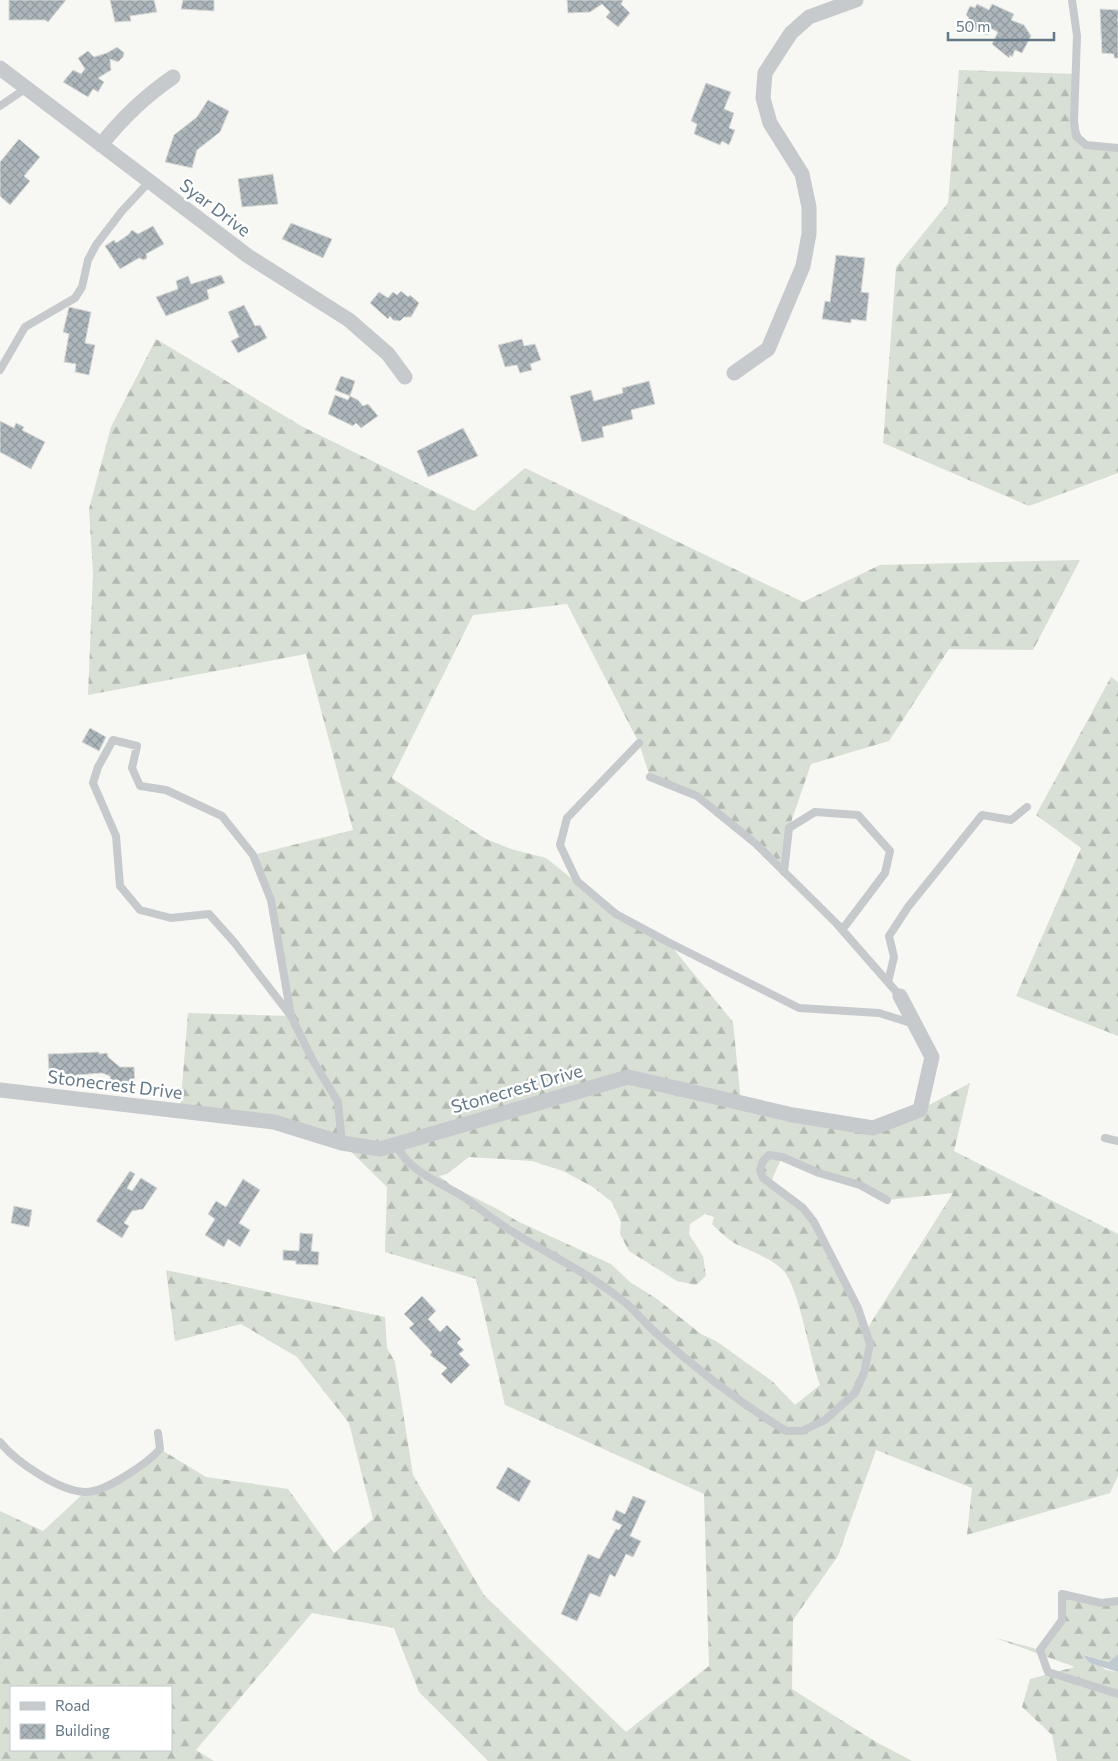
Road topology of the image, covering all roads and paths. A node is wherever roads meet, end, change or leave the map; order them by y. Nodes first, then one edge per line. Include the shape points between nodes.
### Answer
1 (856, 0) edge
2 (1072, 0) edge
3 (0, 68) edge
4 (173, 78) dead end
5 (26, 89) junction
6 (0, 106) edge
7 (101, 145) junction
8 (1118, 148) edge
9 (149, 182) junction
10 (0, 370) edge
11 (734, 373) dead end
12 (405, 377) dead end
13 (639, 743) dead end
14 (650, 777) dead end
15 (1026, 807) dead end
16 (784, 872) junction
17 (842, 930) junction
18 (888, 982) junction
19 (900, 996) joint
20 (291, 1016) junction
21 (916, 1025) junction
22 (0, 1090) edge
23 (1105, 1138) dead end
24 (1118, 1141) edge
25 (342, 1143) junction
26 (396, 1144) junction
27 (887, 1200) dead end
28 (158, 1433) dead end
29 (0, 1442) edge
30 (1118, 1601) edge
31 (1118, 1694) edge

1 - 11 street via 809,17 791,33 765,73 763,98 770,123 802,174 810,207 809,234 803,266 768,348
2 - 8 lane via 1077,36 1076,136 1086,146
3 - 5 street, Syar Drive
4 - 7 street via 148,94
5 - 6 lane
5 - 7 street, Syar Drive
7 - 9 street, Syar Drive
9 - 10 lane via 96,245 75,298 25,327
9 - 12 street, Syar Drive via 248,256 349,320 388,354
13 - 21 lane via 566,818 560,845 577,881 616,914 799,1008 879,1013
14 - 16 lane via 697,796 756,844
15 - 18 lane via 1012,820 982,815 908,906 889,936 894,957
16 - 17 lane
16 - 17 lane via 789,828 816,812 858,815 890,851 885,873
17 - 18 lane
18 - 19 lane
19 - 21 street, Stonecrest Drive
20 - 20 lane via 271,900 253,855 222,816 166,790 140,786 132,768 137,746 113,740 93,784 116,836 120,886 140,910 171,918 209,914
20 - 25 lane via 312,1060 338,1102
21 - 26 street, Stonecrest Drive via 932,1057 920,1110 873,1128 793,1115 628,1077
22 - 25 street, Stonecrest Drive via 274,1122
23 - 24 lane
25 - 26 street, Stonecrest Drive via 380,1149
26 - 27 lane via 402,1158 419,1173 452,1189 535,1246 602,1286 627,1304 694,1365 786,1431 802,1431 825,1420 855,1393 864,1373 870,1344 858,1308 814,1222 803,1208 763,1178 760,1170 763,1161 769,1155 782,1157 819,1173 860,1185
28 - 29 lane via 160,1449 154,1456 94,1491 85,1492 55,1483 24,1464
30 - 31 lane via 1101,1604 1062,1594 1062,1620 1040,1650 1048,1672

